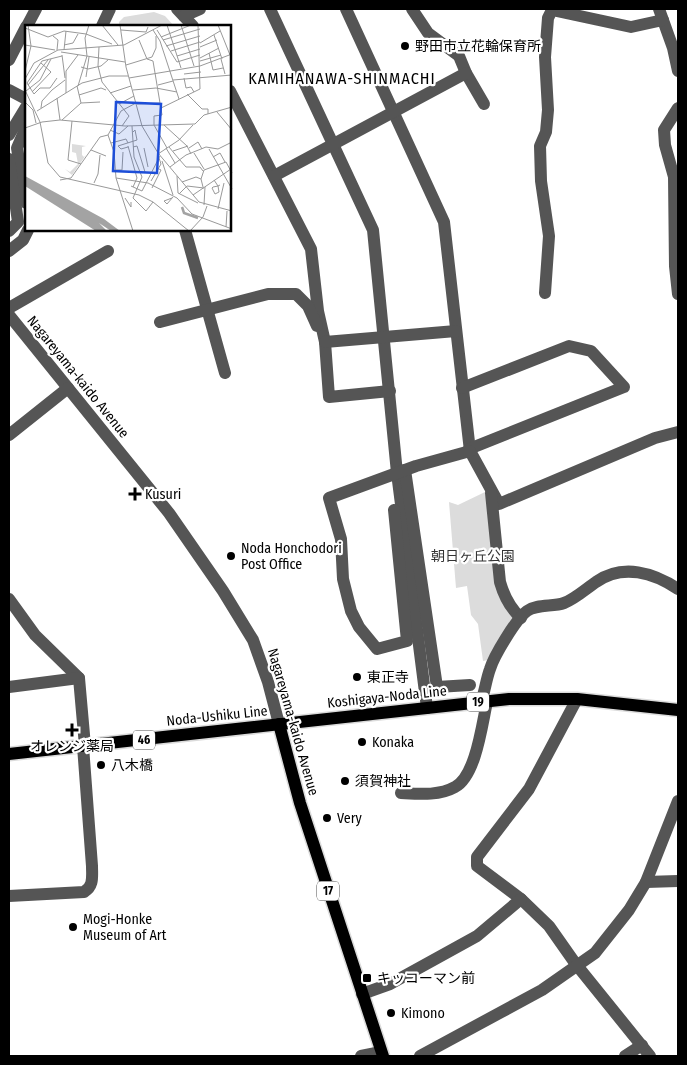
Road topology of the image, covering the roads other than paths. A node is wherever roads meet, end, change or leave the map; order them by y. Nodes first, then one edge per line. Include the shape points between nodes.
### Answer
1 (36, 9) edge
2 (110, 9) edge
3 (200, 9) edge
4 (270, 9) edge
5 (346, 9) edge
6 (412, 9) edge
7 (181, 12) edge
8 (661, 14) edge
9 (28, 25) edge
10 (102, 25) edge
11 (192, 25) edge
12 (25, 31) edge
13 (676, 47) edge
14 (9, 60) edge
15 (678, 71) edge
16 (466, 73) junction
17 (9, 90) edge
18 (231, 92) edge
19 (25, 98) edge
20 (484, 104) dead end
21 (678, 108) edge
22 (25, 109) edge
23 (394, 112) junction
24 (25, 129) edge
25 (9, 135) edge
26 (334, 144) junction
27 (9, 159) edge
28 (274, 176) junction
29 (25, 197) edge
30 (9, 231) edge
31 (28, 231) edge
32 (185, 231) edge
33 (9, 251) edge
34 (108, 251) dead end
35 (546, 294) dead end
36 (678, 294) edge
37 (9, 308) edge
38 (207, 309) junction
39 (9, 315) edge
40 (160, 322) dead end
41 (456, 331) junction
42 (384, 336) junction
43 (324, 338) junction
44 (225, 373) dead end
45 (68, 388) junction
46 (462, 388) junction
47 (390, 391) junction
48 (678, 432) edge
49 (9, 435) edge
50 (470, 450) junction
51 (398, 473) junction
52 (490, 489) junction
53 (678, 589) edge
54 (9, 599) edge
55 (522, 618) junction
56 (79, 678) junction
57 (470, 685) dead end
58 (9, 687) edge
59 (577, 699) junction
60 (484, 702) junction
61 (427, 708) junction
62 (678, 710) edge
63 (278, 724) junction
64 (84, 746) junction
65 (9, 754) edge
66 (401, 793) dead end
67 (678, 801) edge
68 (646, 882) junction
69 (678, 882) edge
70 (9, 896) edge
71 (521, 899) junction
72 (578, 967) junction
73 (362, 994) junction
74 (642, 1045) junction
75 (382, 1054) edge
76 (361, 1056) edge
77 (420, 1056) edge
78 (625, 1056) edge
79 (650, 1056) edge

1 - 9 street
2 - 10 street
3 - 7 street
4 - 26 street
5 - 23 street
6 - 16 street via 428,33 460,56
7 - 11 street
8 - 13 street
8 - 35 street via 631,27 552,10 548,18 545,57 548,110 546,132 540,146 549,236
12 - 14 street
13 - 15 street
16 - 20 street
16 - 23 street
17 - 19 street
18 - 28 street
21 - 36 street via 664,130 674,177
22 - 25 street
23 - 26 street
23 - 41 street via 444,222
24 - 29 street via 17,148
26 - 28 street
26 - 42 street via 374,230
27 - 30 street via 18,222
28 - 43 street via 311,250
31 - 33 street via 23,240
32 - 38 street
34 - 37 street
38 - 40 street
38 - 43 street via 268,294 296,294 308,306
38 - 44 street
39 - 45 street, Nagareyama-kaido Avenue
41 - 42 street
41 - 46 street
42 - 43 street
42 - 47 street
43 - 47 street via 329,397
45 - 49 street
45 - 63 street, Nagareyama-kaido Avenue via 169,513 240,616 261,659
46 - 50 street
46 - 50 street via 569,346 591,351 624,387
47 - 51 street
48 - 52 street via 656,438 499,504
50 - 51 street
50 - 52 street
51 - 51 street via 329,498 341,539 343,579 351,611 377,649 406,641
51 - 57 street via 438,687
51 - 61 street
52 - 55 street via 500,582 503,594
53 - 55 street via 664,579 643,572 623,572 600,579 564,603 534,608
54 - 56 street via 34,635
55 - 60 street via 490,667
56 - 58 street
56 - 64 street
59 - 60 main road, Koshigaya-Noda Line / 19
59 - 62 main road, Koshigaya-Noda Line / 19
59 - 71 street via 529,788 477,856 477,866
60 - 61 main road, Koshigaya-Noda Line / 19
60 - 66 street via 471,768 462,780 455,787 429,794
61 - 63 main road, Koshigaya-Noda Line / 19
63 - 64 main road, Noda-Ushiku Line / 46
63 - 73 main road, Nagareyama-kaido Avenue / 17
64 - 65 main road, Noda-Ushiku Line / 46
64 - 70 street via 92,866 89,888 84,892
67 - 68 street
68 - 69 street
68 - 72 street via 610,937
71 - 72 street via 548,926
71 - 73 street via 477,936 390,984
72 - 74 street
72 - 77 street
73 - 75 main road, Nagareyama-kaido Avenue / 17
74 - 78 street
74 - 79 street
75 - 76 street

